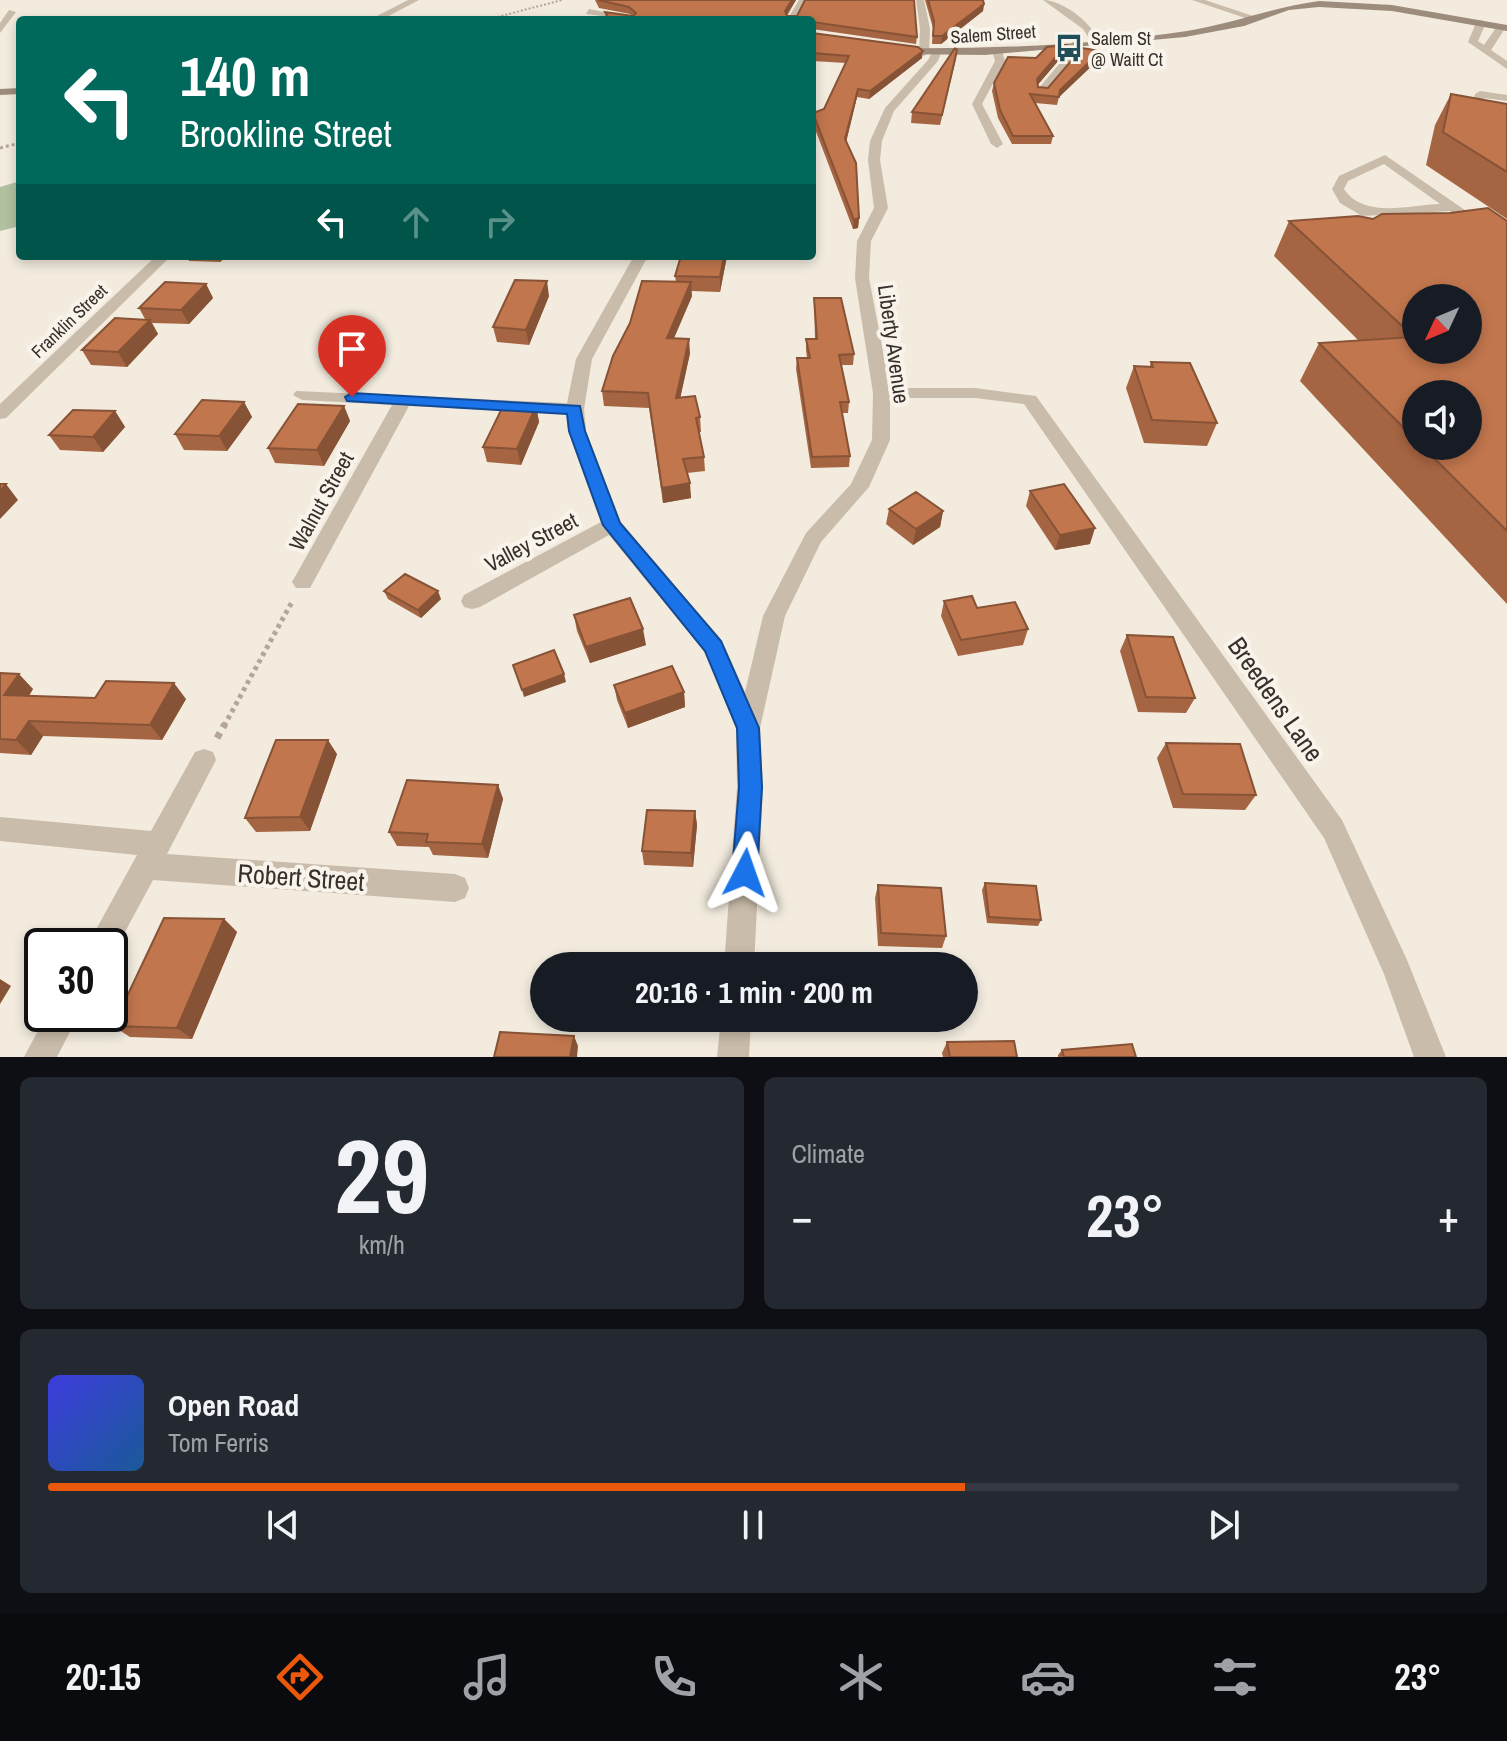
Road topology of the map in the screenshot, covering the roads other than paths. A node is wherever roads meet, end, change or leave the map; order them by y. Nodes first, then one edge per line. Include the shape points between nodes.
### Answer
1 (415, 0) edge
2 (920, 0) edge
3 (1047, 0) edge
4 (1196, 0) edge
5 (12, 12) dead end
6 (589, 12) dead end
7 (382, 16) edge
8 (609, 16) edge
9 (1257, 19) junction
10 (1481, 23) junction
11 (1504, 27) edge
12 (0, 30) edge
13 (1096, 42) junction
14 (1075, 44) junction
15 (886, 50) edge
16 (1486, 50) junction
17 (997, 51) junction
18 (930, 53) junction
19 (1507, 66) edge
20 (1042, 91) edge
21 (1507, 98) edge
22 (1507, 123) edge
23 (997, 144) dead end
24 (1453, 207) junction
25 (1507, 245) edge
26 (160, 260) edge
27 (639, 260) edge
28 (882, 393) junction
29 (302, 395) dead end
30 (403, 400) junction
31 (575, 409) junction
32 (0, 414) edge
33 (612, 525) junction
34 (303, 582) road end
35 (472, 601) dead end
36 (748, 728) junction
37 (204, 760) road end
38 (6, 830) edge
39 (152, 855) junction
40 (455, 888) dead end
41 (112, 928) edge
42 (740, 952) edge
43 (54, 1032) edge
44 (735, 1032) edge
45 (40, 1057) edge
46 (733, 1057) edge
47 (1430, 1057) edge

1 - 7 street
2 - 18 street
3 - 13 street via 1087,27
4 - 9 street
5 - 12 street
6 - 8 street
9 - 10 main road, Salem Street via 1295,6 1342,4
9 - 13 main road, Salem Street via 1203,32
10 - 11 main road, Salem Street
10 - 16 street via 1473,42
11 - 16 street
13 - 14 main road, Salem Street
14 - 17 main road, Salem Street
14 - 20 street via 1076,50
15 - 18 main road, Salem Street
16 - 19 street
17 - 18 main road, Salem Street
17 - 23 street via 1000,61 977,104
18 - 28 street, Liberty Avenue via 933,61 879,124 872,168 881,208 864,241 862,278
21 - 22 street via 1480,94 1474,116
24 - 24 street via 1385,159 1343,179 1338,189 1362,212
24 - 25 street
26 - 32 street, Franklin Street
27 - 31 street via 584,359
28 - 36 street, Liberty Avenue via 881,440 859,487 813,538 774,616
28 - 47 street, Breedens Lane via 974,392 1030,400 1333,829
29 - 30 street
30 - 31 street
30 - 34 street, Walnut Street
31 - 33 street via 577,431
33 - 35 street, Valley Street
33 - 36 street via 714,647
36 - 42 street via 750,787
37 - 39 street
38 - 39 street, Robert Street via 97,837
39 - 40 street, Robert Street
39 - 41 street
43 - 45 street
44 - 46 street

